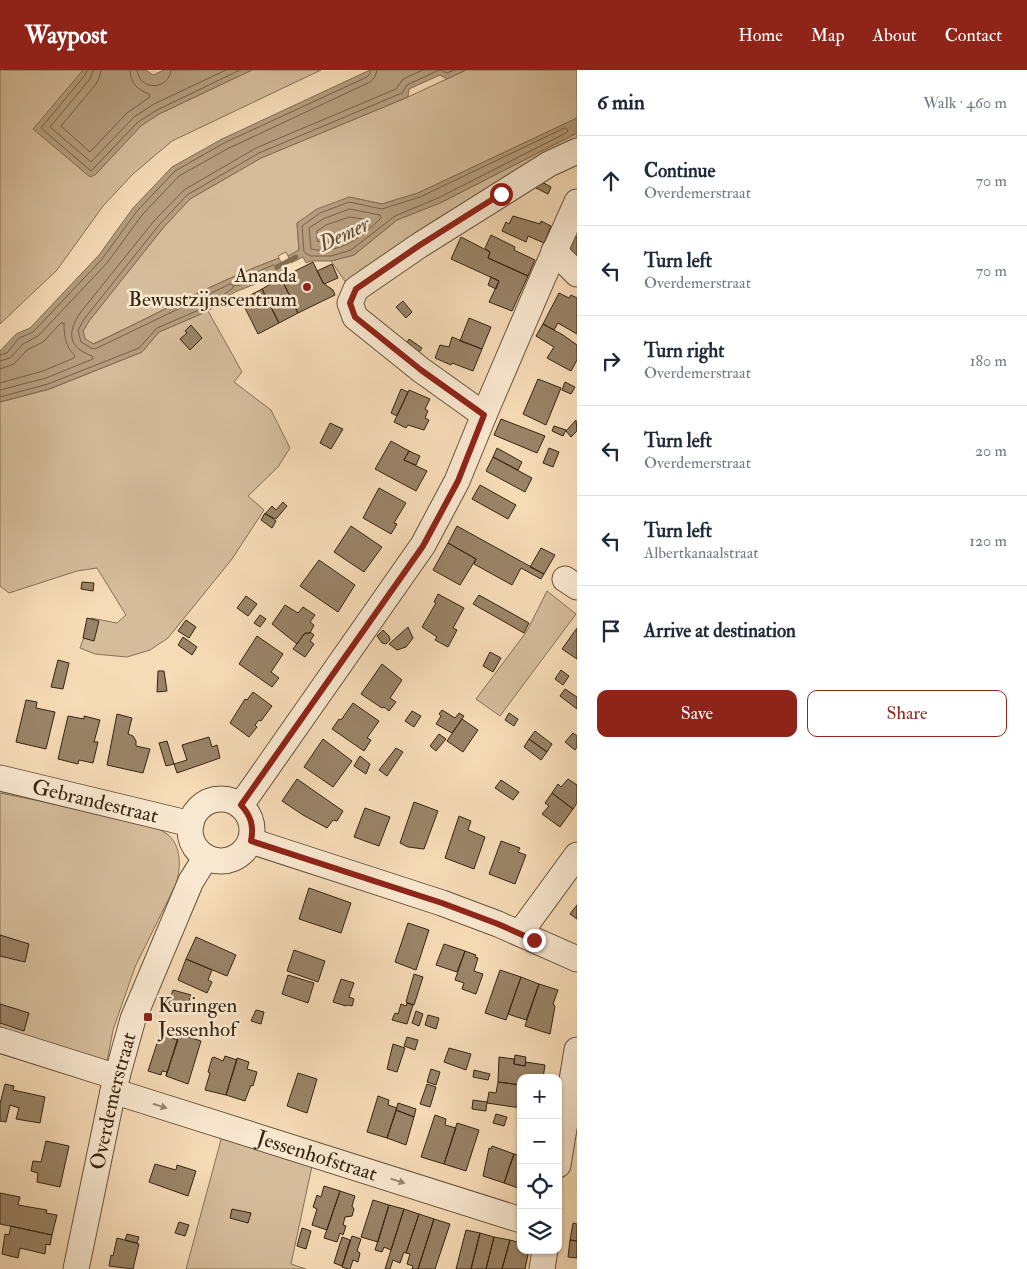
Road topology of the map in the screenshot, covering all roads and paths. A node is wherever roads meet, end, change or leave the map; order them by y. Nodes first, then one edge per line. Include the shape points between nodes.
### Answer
1 (577, 151) edge
2 (577, 202) edge
3 (554, 251) junction
4 (577, 274) edge
5 (484, 415) junction
6 (0, 778) edge
7 (241, 805) junction
8 (191, 824) junction
9 (251, 841) junction
10 (577, 855) edge
11 (206, 857) junction
12 (520, 933) junction
13 (577, 959) edge
14 (0, 1040) edge
15 (577, 1050) edge
16 (115, 1084) junction
17 (558, 1164) edge
18 (517, 1219) edge
19 (544, 1254) edge
20 (76, 1269) edge
21 (542, 1269) edge

1 - 5 street via 549,164 420,245 356,289 350,303 355,317
2 - 3 street
3 - 4 street
3 - 5 street
5 - 7 street via 458,481 423,546
6 - 8 street, Gebrandestraat
7 - 8 street via 217,799 205,803
7 - 9 street via 252,821
8 - 11 street via 193,843
9 - 11 street via 232,859 216,861
9 - 12 street via 442,903
10 - 12 street
11 - 16 street, Overdemerstraat via 191,881 133,1019
12 - 13 street
14 - 16 street, Jessenhofstraat
15 - 17 street
16 -> 18 street, Jessenhofstraat
16 - 20 street, Overdemerstraat
19 - 21 street

